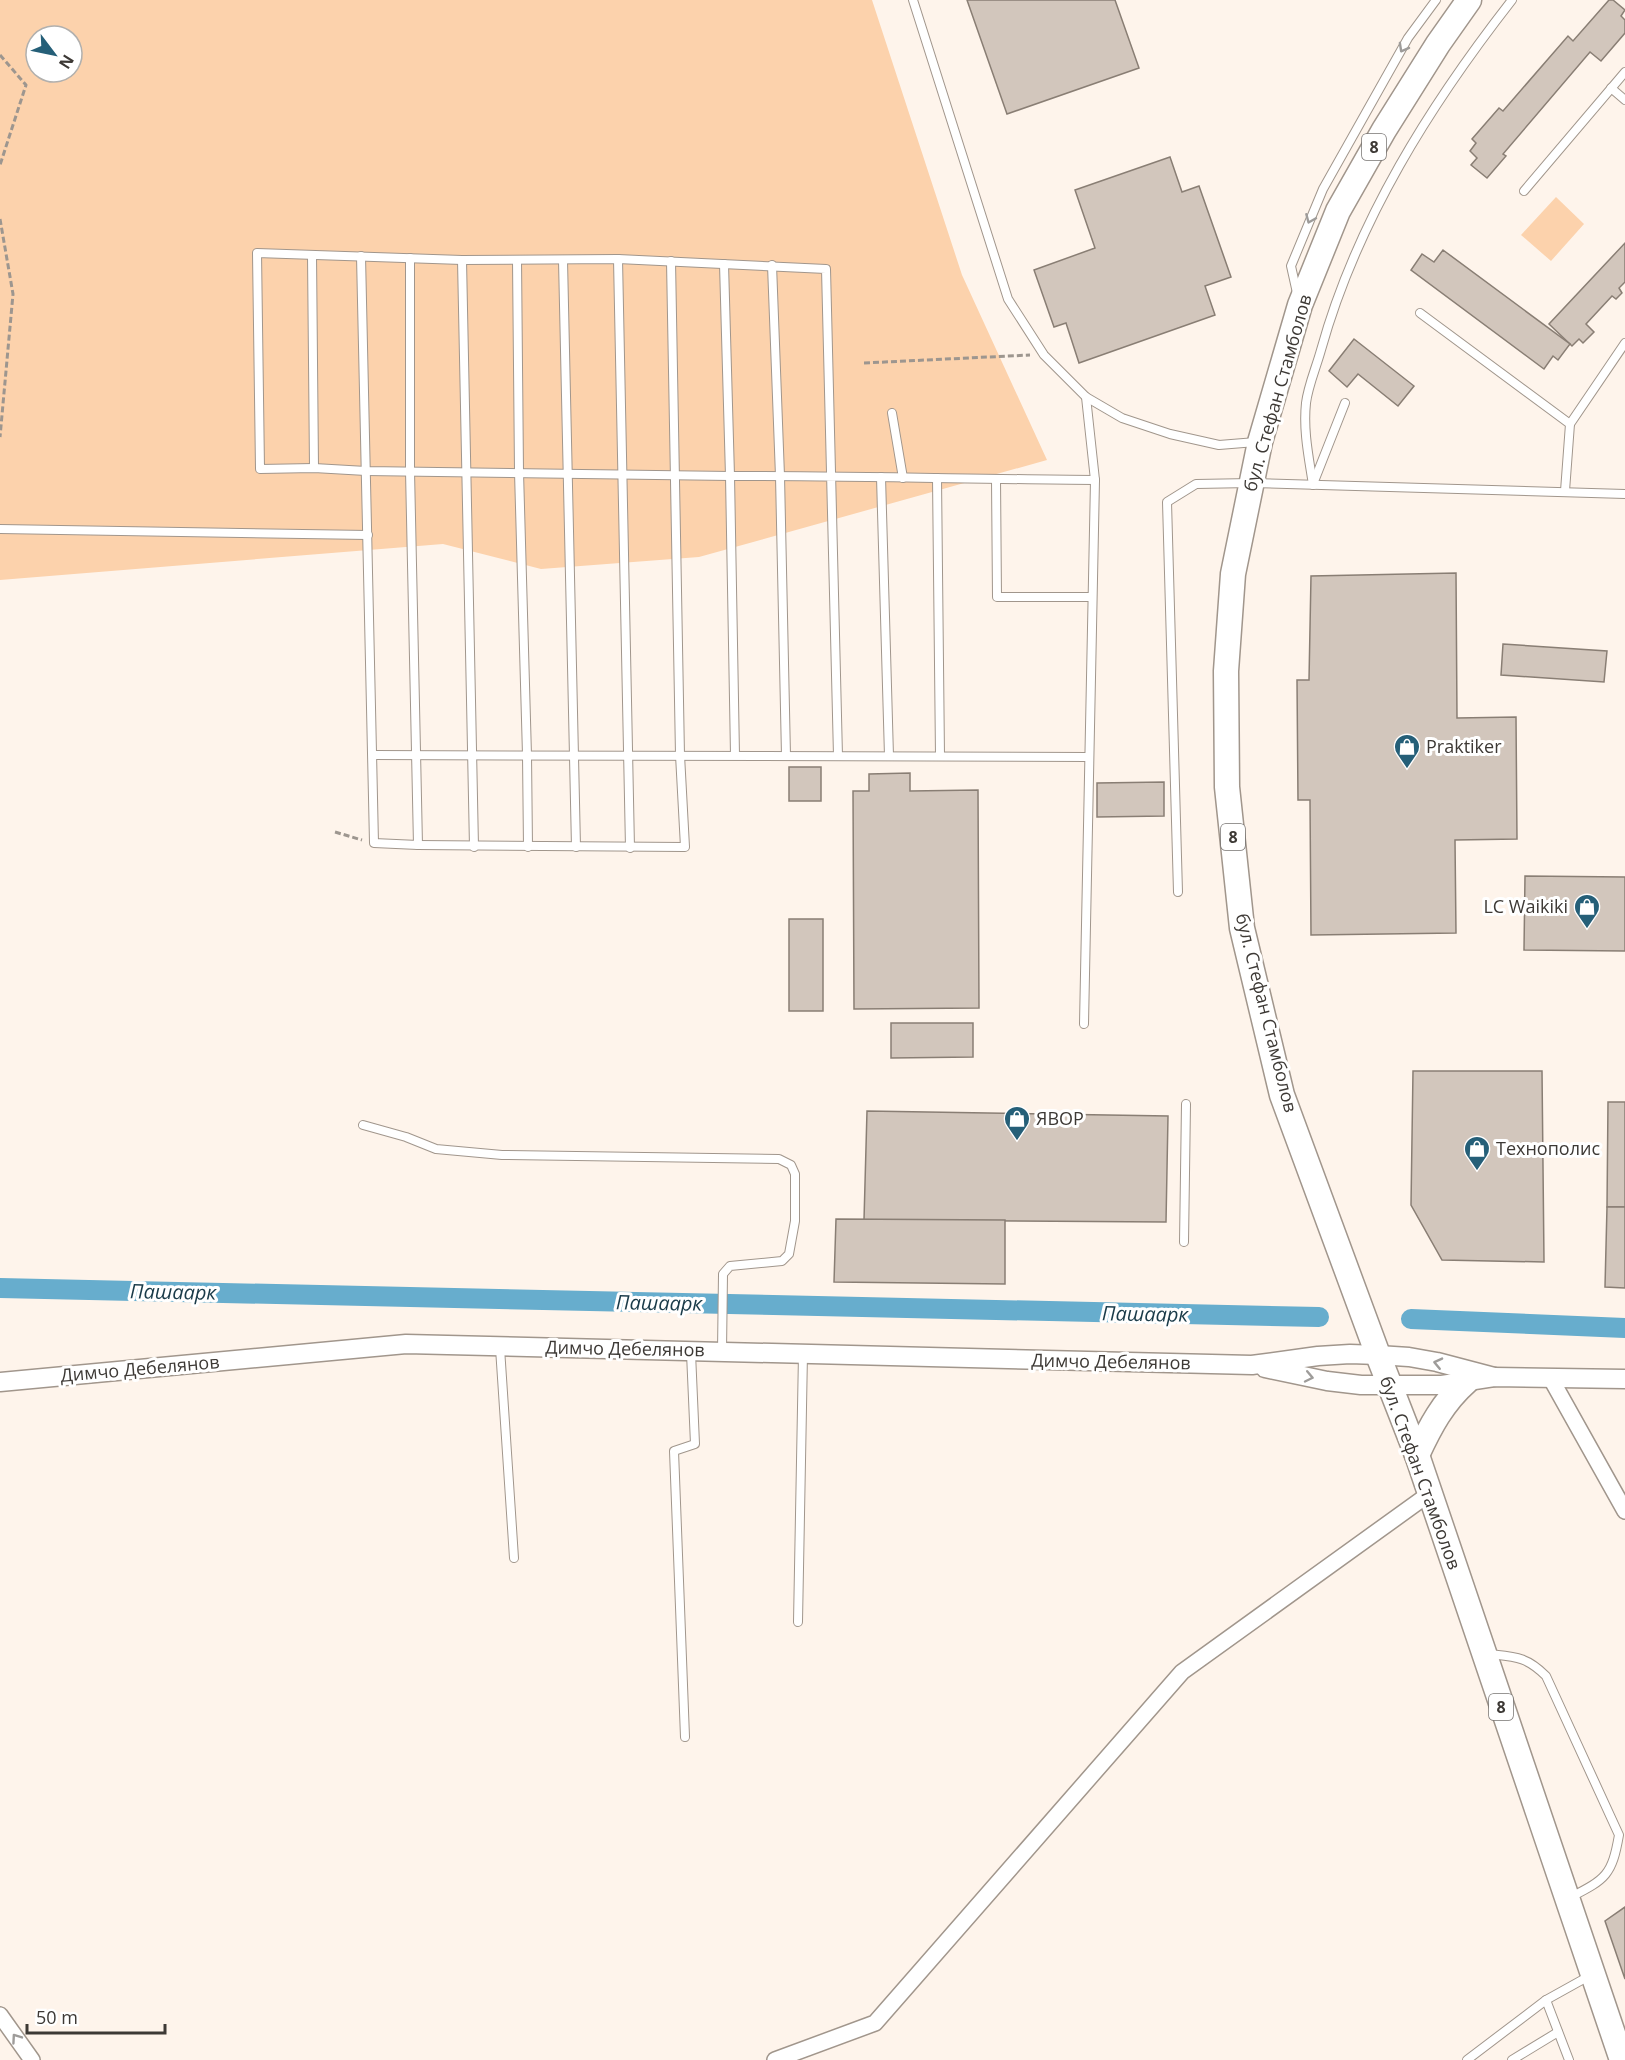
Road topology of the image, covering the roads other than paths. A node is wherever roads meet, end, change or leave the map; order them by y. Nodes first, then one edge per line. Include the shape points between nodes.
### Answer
1 (912, 0) edge
2 (1436, 0) edge
3 (1469, 0) edge
4 (1512, 0) edge
5 (1625, 72) edge
6 (1611, 88) junction
7 (1625, 100) edge
8 (1524, 191) dead end
9 (312, 255) junction
10 (361, 256) junction
11 (410, 258) junction
12 (462, 260) junction
13 (518, 260) junction
14 (563, 260) junction
15 (618, 260) junction
16 (671, 261) junction
17 (724, 264) junction
18 (772, 265) junction
19 (1300, 305) junction
20 (1420, 313) dead end
21 (1625, 343) edge
22 (1086, 397) junction
23 (1345, 403) dead end
24 (892, 413) dead end
25 (1570, 424) junction
26 (1260, 442) junction
27 (314, 468) junction
28 (366, 471) junction
29 (410, 471) junction
30 (467, 472) junction
31 (519, 472) junction
32 (568, 473) junction
33 (621, 474) junction
34 (676, 474) junction
35 (730, 476) junction
36 (780, 476) junction
37 (831, 477) junction
38 (881, 477) junction
39 (903, 478) junction
40 (937, 478) junction
41 (996, 479) junction
42 (1095, 480) junction
43 (1251, 483) junction
44 (1313, 485) junction
45 (1565, 491) junction
46 (1625, 494) edge
47 (0, 529) edge
48 (368, 535) junction
49 (1092, 597) junction
50 (373, 755) junction
51 (416, 755) junction
52 (471, 755) junction
53 (527, 755) junction
54 (574, 755) junction
55 (627, 755) junction
56 (680, 755) junction
57 (735, 755) junction
58 (786, 756) junction
59 (838, 756) junction
60 (890, 756) junction
61 (940, 756) junction
62 (1089, 757) junction
63 (418, 845) junction
64 (474, 847) junction
65 (528, 847) junction
66 (576, 847) junction
67 (630, 848) junction
68 (1178, 892) dead end
69 (1084, 1024) dead end
70 (1186, 1104) dead end
71 (363, 1125) dead end
72 (1184, 1242) dead end
73 (500, 1346) junction
74 (691, 1351) junction
75 (722, 1352) junction
76 (803, 1354) junction
77 (1378, 1355) junction
78 (1252, 1365) junction
79 (1494, 1377) junction
80 (1550, 1377) junction
81 (1625, 1379) edge
82 (1467, 1381) junction
83 (0, 1382) edge
84 (1390, 1386) junction
85 (1417, 1455) junction
86 (1429, 1494) junction
87 (1625, 1511) edge
88 (514, 1558) dead end
89 (798, 1622) dead end
90 (1483, 1654) junction
91 (685, 1737) dead end
92 (1567, 1899) junction
93 (1593, 1974) junction
94 (1546, 2000) junction
95 (0, 2015) edge
96 (1558, 2032) junction
97 (32, 2060) edge
98 (775, 2060) edge
99 (1467, 2060) edge
100 (1512, 2060) edge
101 (1569, 2060) edge
102 (1622, 2060) edge

1 - 22 lane via 1008,299 1044,355
2 -> 19 lane via 1408,38 1323,189 1291,266
3 - 19 main road, бул. Стефан Стамболов / 8 via 1384,130 1338,211
4 - 44 lane via 1400,162 1333,307 1306,403
5 - 6 lane
6 - 7 lane
6 - 8 lane
9 - 10 lane
9 - 27 lane
9 - 27 lane via 257,254 260,469
10 - 11 lane
10 - 28 lane
11 - 12 lane
11 - 29 lane
12 - 13 lane
12 - 30 lane
13 - 14 lane
13 - 31 lane
14 - 15 lane
14 - 32 lane
15 - 16 lane
15 - 33 lane
16 - 17 lane
16 - 34 lane
17 - 18 lane
17 - 35 lane
18 - 36 lane
18 - 37 lane via 826,268
19 - 26 main road, бул. Стефан Стамболов / 8
20 - 25 lane
21 - 25 lane
22 - 26 lane via 1122,418 1170,434 1219,445
22 - 42 lane
23 - 44 lane
24 - 39 lane
25 - 45 lane
26 - 43 main road, бул. Стефан Стамболов / 8
27 - 28 lane
28 - 29 lane
28 - 48 lane
29 - 30 lane
29 - 51 lane
30 - 31 lane
30 - 52 lane
31 - 32 lane
31 - 53 lane
32 - 33 lane
32 - 54 lane
33 - 34 lane
33 - 55 lane
34 - 35 lane
34 - 56 lane
35 - 36 lane
35 - 57 lane
36 - 37 lane
36 - 58 lane
37 - 38 lane
37 - 59 lane
38 - 39 lane
38 - 60 lane
39 - 40 lane
40 - 41 lane
40 - 61 lane
41 - 42 lane
41 - 49 lane via 997,597
42 - 49 lane
43 - 44 lane
43 - 68 lane via 1196,484 1167,502
43 - 77 main road, бул. Стефан Стамболов / 8 via 1233,574 1226,671 1227,787 1242,928 1282,1095
44 - 45 lane
45 - 46 lane
47 - 48 lane
48 - 50 lane
49 - 62 lane
50 - 51 lane
50 - 63 lane via 374,843
51 - 52 lane
51 - 63 lane
52 - 53 lane
52 - 64 lane
53 - 54 lane
53 - 65 lane
54 - 55 lane
54 - 66 lane
55 - 56 lane
55 - 67 lane
56 - 57 lane
56 - 67 lane via 685,847
57 - 58 lane
58 - 59 lane
59 - 60 lane
60 - 61 lane
61 - 62 lane
62 - 69 lane
63 - 64 lane
64 - 65 lane
65 - 66 lane
66 - 67 lane
70 - 72 lane
71 - 75 lane via 436,1149 502,1155 779,1160 790,1165 795,1174 795,1221 789,1254 782,1261 730,1266 723,1274
73 - 74 street, Димчо Дебелянов
73 - 83 street, Димчо Дебелянов via 406,1344
73 - 88 lane
74 - 75 street, Димчо Дебелянов
74 - 91 lane via 695,1444 674,1451
75 - 76 street, Димчо Дебелянов
76 - 78 street, Димчо Дебелянов
76 - 89 lane
77 - 78 street, Димчо Дебелянов via 1318,1356
79 -> 77 street, Димчо Дебелянов via 1437,1362
77 - 84 main road, бул. Стефан Стамболов / 8
78 -> 84 street, Димчо Дебелянов via 1327,1381
79 - 80 street
79 - 82 street, Димчо Дебелянов
80 - 81 street
80 - 87 street
82 - 84 street, Димчо Дебелянов
82 - 85 main road via 1441,1409
84 - 85 main road, бул. Стефан Стамболов / 8
85 - 86 main road, бул. Стефан Стамболов / 8
86 - 90 main road, бул. Стефан Стамболов / 8
86 - 98 street via 1182,1672 875,2023
90 - 92 main road, бул. Стефан Стамболов / 8
90 - 92 lane via 1519,1657 1533,1663 1546,1676 1619,1835 1610,1869 1601,1882
92 - 93 main road, бул. Стефан Стамболов / 8
93 - 94 lane
93 - 102 main road, бул. Стефан Стамболов / 8
94 - 96 lane
94 - 99 lane
97 -> 95 street
96 - 100 lane
96 - 101 lane

